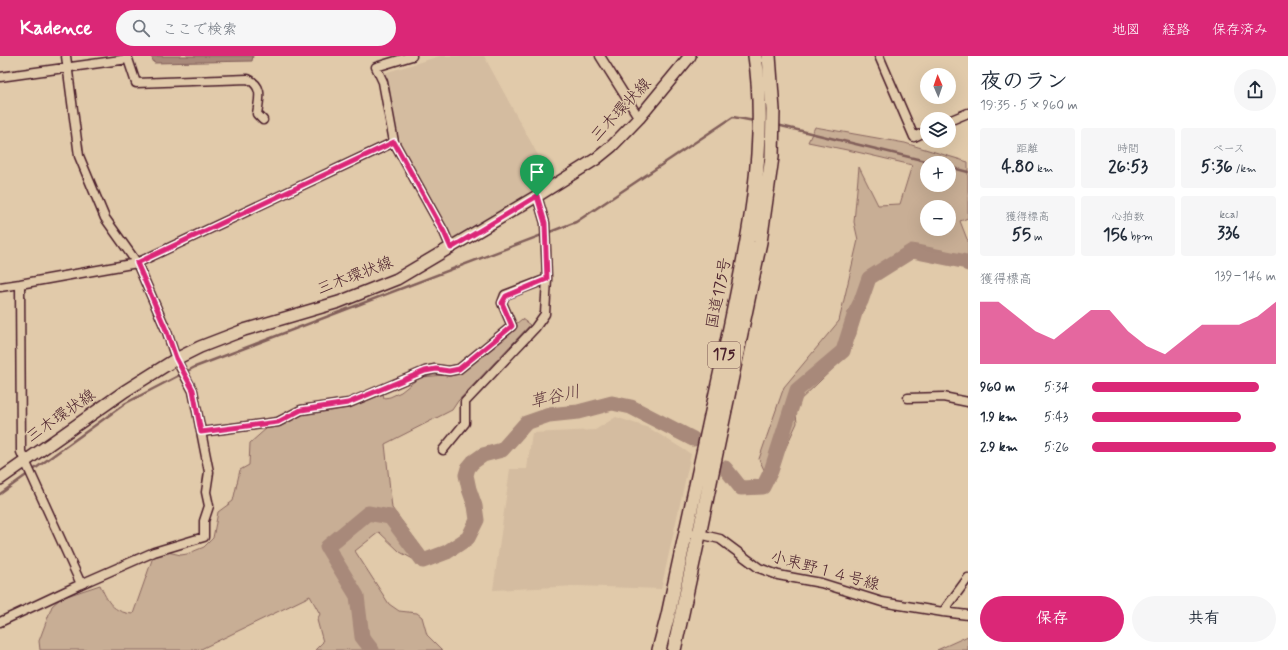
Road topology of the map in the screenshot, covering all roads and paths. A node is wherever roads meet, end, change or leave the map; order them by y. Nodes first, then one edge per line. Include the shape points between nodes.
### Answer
1 (66, 56) edge
2 (412, 56) edge
3 (600, 56) edge
4 (690, 56) edge
5 (755, 56) edge
6 (768, 56) edge
7 (879, 56) edge
8 (66, 68) junction
9 (0, 77) edge
10 (968, 113) edge
11 (639, 118) junction
12 (956, 118) edge
13 (263, 120) dead end
14 (920, 134) edge
15 (394, 142) junction
16 (537, 196) junction
17 (451, 248) junction
18 (137, 263) junction
19 (547, 279) junction
20 (20, 284) junction
21 (0, 287) edge
22 (176, 358) junction
23 (908, 398) dead end
24 (968, 402) edge
25 (201, 432) junction
26 (443, 450) dead end
27 (25, 461) junction
28 (0, 479) edge
29 (686, 531) junction
30 (699, 535) junction
31 (968, 578) edge
32 (81, 584) junction
33 (943, 612) junction
34 (968, 614) edge
35 (0, 622) edge
36 (659, 650) edge
37 (674, 650) edge

1 - 8 street
2 - 15 street via 376,67 384,82
3 - 11 street
4 - 11 main road, 三木環状線
5 - 29 highway, 国道175号 / 175 via 759,111 753,200 736,297
6 - 30 highway, 国道175号 / 175 via 773,110 772,157 764,220
7 - 14 street via 914,137
8 - 9 street
8 - 13 street via 128,59 136,83 248,79 255,83 259,91 257,114
8 - 18 street via 79,156 105,218
10 - 12 street
11 - 16 main road, 三木環状線 via 612,146
15 - 17 street
15 - 18 street
16 - 17 main road, 三木環状線
16 - 19 street via 545,223
17 - 22 main road, 三木環状線 via 396,279 339,302 244,330
18 - 20 street
18 - 22 street
19 - 25 street via 506,296 502,303 512,326 459,369 425,371 348,403 301,410 278,422
19 - 26 street via 545,314 465,402 465,423
20 - 21 street
20 - 27 street via 21,452
22 - 25 street via 193,390
22 - 27 main road, 三木環状線
23 - 24 street via 944,397
25 - 32 street via 209,472 206,492 209,506 204,521 204,537 154,552
27 - 28 main road, 三木環状線
27 - 32 street
29 - 30 street, 小束野１４号線
29 - 36 highway, 国道175号 / 175
30 - 33 street, 小束野１４号線 via 720,539 759,568 778,575 821,583 894,604
30 - 37 highway, 国道175号 / 175
31 - 33 street
32 - 35 street
33 - 34 street, 小束野１４号線

